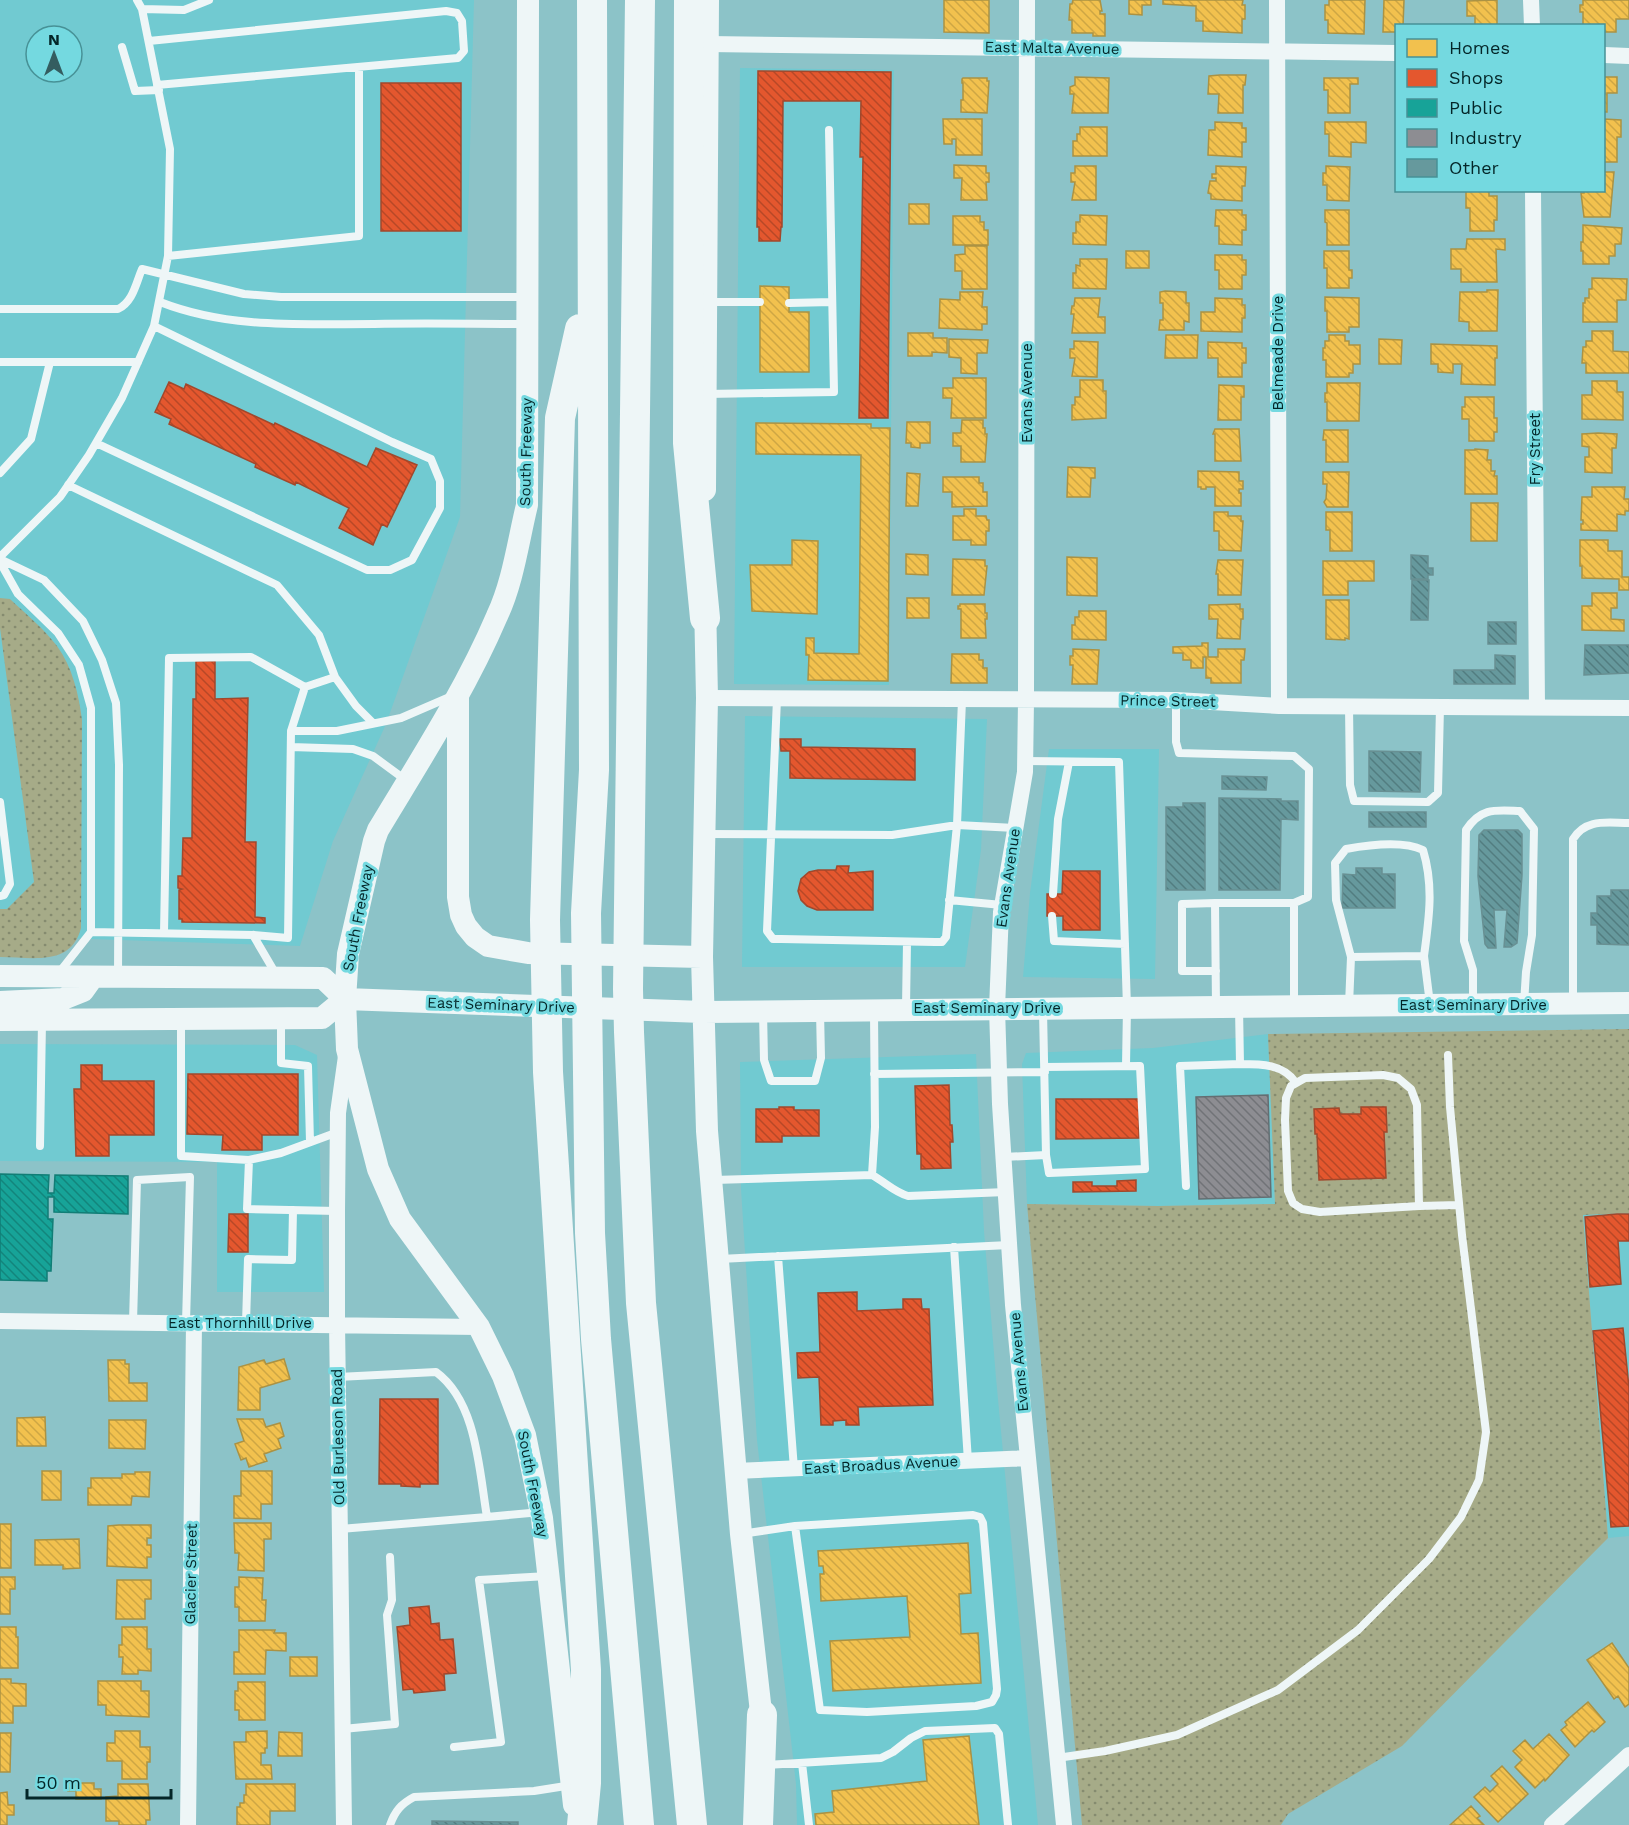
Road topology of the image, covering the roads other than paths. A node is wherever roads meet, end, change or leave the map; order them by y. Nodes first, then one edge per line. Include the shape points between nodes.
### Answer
1 (137, 0) edge
2 (152, 0) edge
3 (209, 0) edge
4 (528, 0) edge
5 (592, 0) edge
6 (640, 0) edge
7 (689, 0) edge
8 (708, 0) edge
9 (1027, 0) edge
10 (1277, 0) edge
11 (1532, 0) edge
12 (142, 9) junction
13 (1532, 24) edge
14 (149, 41) junction
15 (708, 44) junction
16 (122, 47) dead end
17 (1027, 48) junction
18 (1277, 51) junction
19 (1395, 53) edge
20 (1605, 55) edge
21 (1629, 56) edge
22 (359, 67) junction
23 (158, 87) junction
24 (828, 130) dead end
25 (1533, 192) edge
26 (168, 256) junction
27 (592, 273) junction
28 (165, 276) junction
29 (527, 297) junction
30 (160, 302) junction
31 (706, 302) junction
32 (760, 302) dead end
33 (832, 302) junction
34 (789, 303) dead end
35 (0, 309) edge
36 (527, 324) junction
37 (154, 326) junction
38 (0, 362) edge
39 (51, 362) junction
40 (138, 362) junction
41 (705, 394) junction
42 (96, 443) junction
43 (0, 473) edge
44 (68, 485) junction
45 (0, 559) edge
46 (705, 618) junction
47 (335, 677) junction
48 (305, 687) junction
49 (458, 693) junction
50 (707, 698) junction
51 (777, 699) junction
52 (962, 700) junction
53 (1026, 700) junction
54 (1176, 700) junction
55 (1279, 706) junction
56 (1349, 706) junction
57 (1440, 707) junction
58 (1537, 707) junction
59 (1629, 708) edge
60 (373, 723) junction
61 (291, 731) junction
62 (291, 747) junction
63 (1025, 761) junction
64 (1069, 762) junction
65 (407, 781) junction
66 (0, 802) edge
67 (1629, 823) edge
68 (957, 825) junction
69 (1015, 828) junction
70 (704, 834) junction
71 (771, 835) junction
72 (1053, 894) dead end
73 (0, 896) edge
74 (949, 900) junction
75 (1215, 903) junction
76 (1294, 903) junction
77 (1002, 905) junction
78 (1052, 916) dead end
79 (90, 932) junction
80 (119, 932) junction
81 (164, 933) junction
82 (253, 935) junction
83 (907, 942) junction
84 (1125, 944) junction
85 (691, 956) junction
86 (1424, 956) junction
87 (1351, 957) junction
88 (1216, 971) junction
89 (0, 976) edge
90 (57, 977) junction
91 (93, 977) junction
92 (118, 977) junction
93 (278, 978) junction
94 (345, 999) junction
95 (0, 1002) edge
96 (1629, 1003) edge
97 (1430, 1004) junction
98 (1473, 1004) junction
99 (1524, 1004) junction
100 (1573, 1004) junction
101 (1294, 1005) junction
102 (1349, 1006) junction
103 (1127, 1007) junction
104 (1227, 1007) junction
105 (997, 1008) junction
106 (1043, 1008) junction
107 (906, 1009) junction
108 (820, 1010) junction
109 (874, 1010) junction
110 (763, 1011) junction
111 (703, 1012) junction
112 (281, 1018) junction
113 (181, 1019) junction
114 (0, 1020) edge
115 (42, 1020) junction
116 (347, 1049) junction
117 (1448, 1055) dead end
118 (1240, 1064) junction
119 (1126, 1066) junction
120 (1044, 1070) junction
121 (999, 1073) junction
122 (874, 1074) junction
123 (1296, 1083) junction
124 (338, 1132) junction
125 (310, 1142) junction
126 (40, 1146) dead end
127 (1046, 1155) junction
128 (1004, 1157) junction
129 (249, 1160) junction
130 (872, 1175) junction
131 (710, 1181) junction
132 (1186, 1186) dead end
133 (1006, 1192) junction
134 (1459, 1204) junction
135 (1419, 1206) junction
136 (293, 1210) junction
137 (337, 1211) junction
138 (1009, 1245) junction
139 (954, 1247) junction
140 (778, 1256) junction
141 (717, 1260) junction
142 (0, 1321) edge
143 (134, 1322) junction
144 (190, 1323) junction
145 (246, 1323) junction
146 (337, 1323) junction
147 (479, 1327) junction
148 (338, 1377) junction
149 (1028, 1458) junction
150 (968, 1461) junction
151 (794, 1469) junction
152 (735, 1471) junction
153 (541, 1512) junction
154 (487, 1517) junction
155 (795, 1526) junction
156 (340, 1529) junction
157 (741, 1534) junction
158 (390, 1557) dead end
159 (549, 1576) junction
160 (762, 1715) junction
161 (343, 1728) junction
162 (454, 1747) dead end
163 (1629, 1755) edge
164 (1056, 1758) junction
165 (802, 1763) junction
166 (766, 1765) junction
167 (572, 1785) junction
168 (188, 1825) edge
169 (344, 1825) edge
170 (390, 1825) edge
171 (577, 1825) edge
172 (582, 1825) edge
173 (639, 1825) edge
174 (692, 1825) edge
175 (758, 1825) edge
176 (771, 1825) edge
177 (809, 1825) edge
178 (1008, 1825) edge
179 (1064, 1825) edge
180 (1552, 1825) edge

1 - 12 lane
2 - 12 lane
3 - 12 lane via 184,10
4 - 29 main road, South Freeway
5 - 27 highway
6 - 174 highway via 629,1032 641,1303
7 - 46 highway via 688,443
8 - 15 main road
9 - 17 street, Evans Avenue
10 - 18 street, Belmeade Drive
11 - 13 street
12 - 14 lane
14 - 22 lane via 446,11 457,13 462,21 464,51 458,58
14 - 23 lane
15 - 17 street, East Malta Avenue
15 - 31 main road
16 - 23 lane via 135,91
17 - 18 street, East Malta Avenue
17 - 53 street, Evans Avenue
18 - 19 street, East Malta Avenue
18 - 55 street, Belmeade Drive
20 - 21 street
22 - 23 lane
22 - 26 lane via 359,236
23 - 26 lane via 170,149
24 - 33 lane
25 - 58 street, Fry Street
26 - 28 lane
27 - 172 highway via 560,418 546,920 548,1072 586,1670
27 - 173 highway via 594,770 586,913 590,1233
28 - 29 lane via 244,294 280,297
28 - 30 lane
28 - 35 lane via 142,269 125,306 118,309
29 - 36 main road, South Freeway
30 - 36 lane via 187,313 279,325
30 - 37 lane
31 - 32 lane
31 - 41 main road
33 - 34 lane
33 - 41 lane via 834,392
36 - 49 main road, South Freeway via 526,505 498,615
37 - 40 lane
37 - 42 lane via 431,459 440,480 440,508 412,560 390,570 366,570
38 - 39 lane
39 - 40 lane
39 - 43 lane via 31,439
40 - 42 lane
41 - 46 main road
42 - 44 lane
44 - 45 lane
44 - 47 lane via 277,585 319,635
45 - 79 lane via 18,594 57,633 79,665 90,708
45 - 80 lane via 44,580 83,621 102,660 116,703
46 - 50 main road
47 - 48 lane
47 - 60 lane
48 - 61 lane
48 - 81 lane via 251,657 169,658
49 - 60 lane via 401,718
49 - 65 main road, South Freeway
49 - 85 main road via 457,879 461,915 475,937 488,946 528,953
50 - 51 street, Prince Street
50 - 70 main road
51 - 52 street, Prince Street
51 - 71 lane
52 - 53 street, Prince Street
52 - 68 lane
53 - 54 street, Prince Street
53 - 63 street, Evans Avenue
54 - 55 street, Prince Street
54 - 76 lane via 1179,753 1294,756 1309,769 1308,897
55 - 56 street, Prince Street
56 - 57 street, Prince Street
56 - 57 lane via 1350,785 1354,801 1375,802 1428,802 1438,794
57 - 58 street, Prince Street
58 - 59 street, Prince Street
60 - 61 lane via 337,731
61 - 62 lane
62 - 65 lane via 353,749 373,756
62 - 82 lane via 288,938
63 - 64 lane
63 - 69 street, Evans Avenue
64 - 72 lane via 1058,819
64 - 84 lane via 1119,762
65 - 94 main road, South Freeway via 374,841 348,954
66 - 73 lane via 10,884
67 - 100 lane via 1586,825 1573,839
68 - 69 lane
68 - 71 lane via 892,835
68 - 74 lane
69 - 77 street, Evans Avenue
70 - 71 lane
70 - 85 main road
71 - 83 lane via 767,931 773,939
74 - 77 lane
74 - 83 lane via 946,937 942,942
75 - 76 lane
75 - 88 lane
75 - 88 lane via 1182,904 1182,971
76 - 101 lane
77 - 105 street, Evans Avenue
78 - 84 lane via 1054,942
79 - 80 lane
79 - 90 lane
80 - 81 lane
80 - 92 lane
81 - 82 lane
82 - 93 lane
83 - 107 lane
84 - 103 lane
85 - 111 main road
86 - 87 lane
86 - 87 lane via 1430,918 1430,872 1423,850 1415,846 1371,844 1346,849 1335,863 1336,900
86 - 97 lane
87 - 102 lane
88 - 104 lane
89 - 90 main road
90 - 91 main road
91 - 92 main road
91 - 95 main road via 83,991 63,999
92 - 93 main road
93 - 94 main road via 323,978
94 - 111 main road, East Seminary Drive
94 - 112 main road via 322,1018
94 - 116 main road, South Freeway
96 - 100 main road, East Seminary Drive
97 - 98 main road, East Seminary Drive
97 - 102 main road, East Seminary Drive
98 - 99 main road, East Seminary Drive
98 - 99 lane via 1473,970 1464,942 1466,830 1474,818 1500,810 1520,811 1534,829 1532,935
99 - 100 main road, East Seminary Drive
101 - 102 main road, East Seminary Drive
101 - 104 main road, East Seminary Drive
103 - 104 main road, East Seminary Drive
103 - 106 main road, East Seminary Drive
103 - 119 lane
104 - 118 lane
105 - 106 main road, East Seminary Drive
105 - 107 main road, East Seminary Drive
105 - 121 street, Evans Avenue
106 - 120 lane
107 - 109 main road, East Seminary Drive
108 - 109 main road, East Seminary Drive
108 - 110 main road, East Seminary Drive
108 - 110 lane via 821,1058 815,1081 771,1081 764,1060
109 - 122 lane
110 - 111 main road, East Seminary Drive
111 - 131 main road
112 - 113 main road
112 - 125 lane via 281,1063 308,1066
113 - 115 main road
113 - 129 lane via 181,1156
114 - 115 main road
115 - 126 lane
116 - 124 street, Old Burleson Road
116 - 147 main road, South Freeway via 378,1169 400,1219
117 - 134 lane
118 - 123 lane via 1277,1068 1290,1074
118 - 132 lane via 1180,1066
119 - 120 lane
119 - 127 lane via 1140,1066 1145,1169 1049,1173
120 - 121 lane
120 - 127 lane
121 - 122 lane
121 - 128 street, Evans Avenue
122 - 130 lane
123 - 135 lane via 1305,1078 1383,1075 1398,1078 1411,1089 1417,1106
123 - 135 lane via 1286,1098 1285,1120 1288,1191 1293,1203 1320,1212
124 - 125 lane
124 - 137 street, Old Burleson Road
125 - 129 lane
127 - 128 lane
128 - 133 street, Evans Avenue
129 - 136 lane via 247,1209
130 - 131 lane
130 - 133 lane via 896,1193 908,1196
131 - 141 main road
133 - 138 street, Evans Avenue
134 - 135 lane
134 - 164 lane via 1486,1432 1479,1480 1454,1525 1429,1559 1358,1630 1278,1690 1177,1735
136 - 137 lane
136 - 145 lane via 292,1260 248,1259
137 - 146 street, Old Burleson Road
138 - 139 lane
138 - 149 street, Evans Avenue
139 - 140 lane
139 - 150 lane
140 - 141 lane
140 - 151 lane
141 - 152 main road
142 - 143 street, East Thornhill Drive
143 - 144 street, East Thornhill Drive
143 - 144 lane via 137,1180 190,1177
144 - 145 street, East Thornhill Drive
144 - 168 street, Glacier Street
145 - 146 street, East Thornhill Drive
146 - 147 street, East Thornhill Drive
146 - 148 street, Old Burleson Road
147 - 153 main road, South Freeway via 525,1435
148 - 154 lane via 436,1372 449,1382 471,1422
148 - 156 street, Old Burleson Road
149 - 150 street, East Broadus Avenue
149 - 164 street, Evans Avenue
150 - 151 street, East Broadus Avenue
151 - 152 street, East Broadus Avenue
152 - 157 main road
153 - 154 lane
153 - 159 main road, South Freeway
154 - 156 lane
155 - 155 lane via 980,1516 997,1689 992,1702 867,1712 820,1710
155 - 157 lane
156 - 161 street, Old Burleson Road
157 - 160 main road
158 - 161 lane via 392,1600 387,1615 395,1724
159 - 162 lane via 479,1581 501,1742
159 - 167 main road, South Freeway
160 - 166 main road
160 - 175 highway
161 - 169 street, Old Burleson Road
163 - 180 street
164 - 179 street, Evans Avenue
165 - 166 lane
165 - 177 lane
165 - 178 lane via 881,1758 925,1731 995,1728 999,1734
166 - 176 main road
167 - 170 lane via 534,1791 414,1797 403,1803
167 - 171 main road, South Freeway

